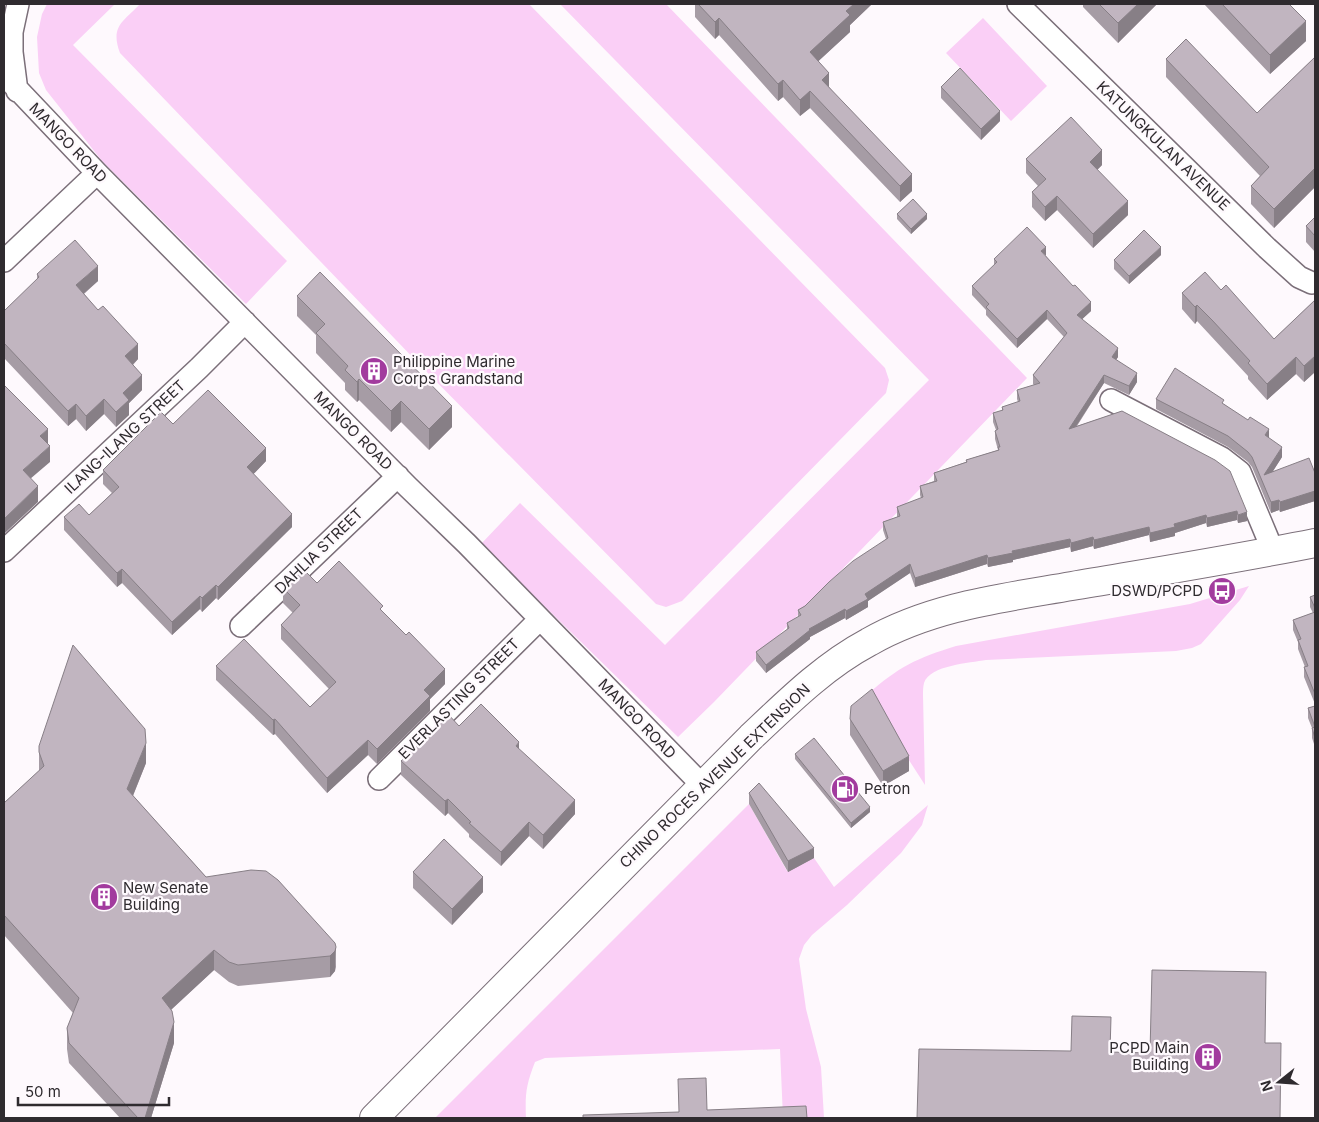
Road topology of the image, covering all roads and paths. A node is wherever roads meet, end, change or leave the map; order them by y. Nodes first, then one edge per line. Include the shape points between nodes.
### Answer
1 (18, 4) edge
2 (1018, 4) edge
3 (4, 17) edge
4 (10, 83) edge
5 (97, 173) junction
6 (4, 261) edge
7 (1312, 283) dead end
8 (245, 322) junction
9 (1111, 400) dead end
10 (398, 476) junction
11 (1315, 543) edge
12 (4, 551) edge
13 (1270, 552) junction
14 (540, 620) junction
15 (241, 626) dead end
16 (378, 779) dead end
17 (702, 786) junction
18 (374, 1118) edge

1 - 3 street
1 - 4 street via 12,32
2 - 7 street, KATUNGKULAN AVENUE via 1267,248 1299,277
4 - 5 street, MANGO ROAD
5 - 6 street
5 - 8 street, MANGO ROAD
8 - 10 street, MANGO ROAD
8 - 12 street, ILANG-ILANG STREET
9 - 13 street via 1222,458 1240,472 1268,539
10 - 14 street, MANGO ROAD
10 - 15 street, DAHLIA STREET
11 - 13 main road, CHINO ROCES AVENUE EXTENSION
13 - 17 main road, CHINO ROCES AVENUE EXTENSION via 971,603 916,620 869,642 820,674 793,696
14 - 16 street, EVERLASTING STREET
14 - 17 street, MANGO ROAD
17 - 18 main road, CHINO ROCES AVENUE EXTENSION

